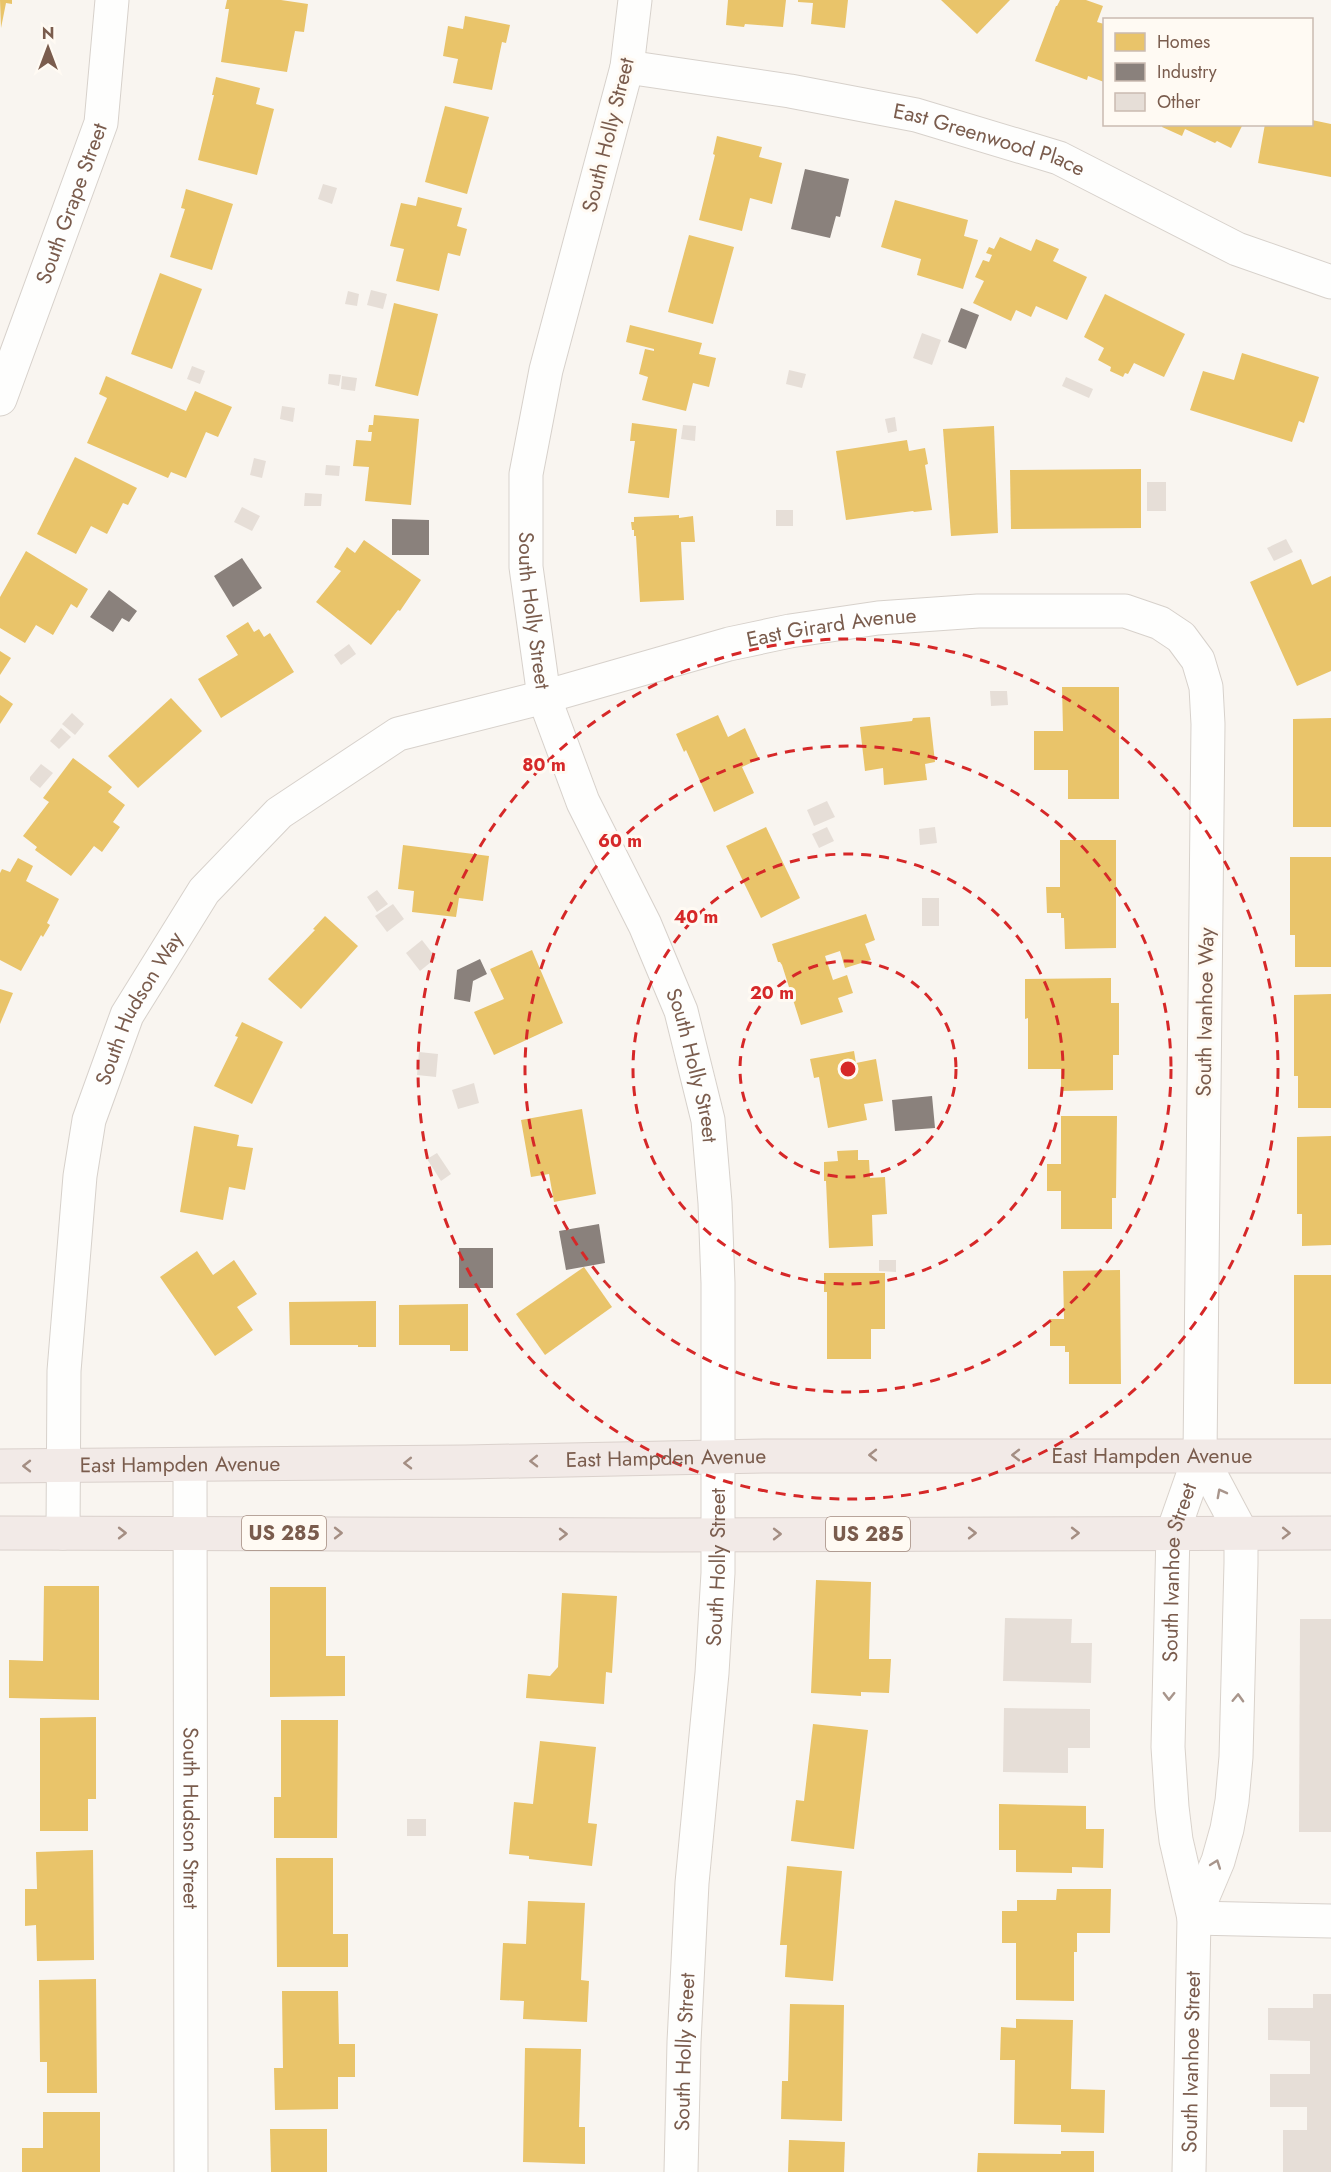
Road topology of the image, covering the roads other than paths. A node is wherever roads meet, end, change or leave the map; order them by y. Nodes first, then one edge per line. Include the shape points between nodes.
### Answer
1 (112, 0) edge
2 (635, 0) edge
3 (627, 67) junction
4 (1331, 282) edge
5 (0, 399) edge
6 (1125, 611) joint
7 (544, 697) junction
8 (1200, 1455) junction
9 (1331, 1456) edge
10 (718, 1457) junction
11 (0, 1466) edge
12 (65, 1466) junction
13 (190, 1466) junction
14 (191, 1532) junction
15 (1173, 1532) junction
16 (1241, 1532) junction
17 (0, 1533) edge
18 (63, 1533) junction
19 (1331, 1533) edge
20 (718, 1534) junction
21 (1194, 1918) junction
22 (1331, 1920) edge
23 (191, 2172) edge
24 (681, 2172) edge
25 (1189, 2172) edge

1 - 5 street, South Grape Street via 101,123
2 - 3 street, South Holly Street
3 - 4 street, East Greenwood Place via 790,91 916,115 1059,158 1237,249
3 - 7 street, South Holly Street via 546,370 526,474 526,567
6 - 7 street, East Girard Avenue via 978,611 878,618 790,631 729,644
6 - 8 street, South Ivanhoe Way via 1160,623 1180,637 1198,660 1206,687
7 - 10 street, South Holly Street via 583,802 645,925 681,1011 708,1120 718,1283
7 - 12 street, South Hudson Way via 398,734 279,813 204,891 127,1015 89,1120 80,1176 64,1371
8 - 9 highway, East Hampden Avenue
8 -> 10 highway, East Hampden Avenue
8 - 15 street, South Ivanhoe Street
16 -> 8 street, South Ivanhoe Street
10 -> 13 highway, East Hampden Avenue
10 - 20 street, South Holly Street
12 -> 11 highway, East Hampden Avenue
12 - 13 highway, East Hampden Avenue
12 - 18 street, South Hudson Way
13 - 14 street, South Hudson Street
18 -> 14 highway, US 285
14 -> 20 highway, US 285
14 - 23 street, South Hudson Street
15 - 16 highway, US 285
20 -> 15 highway, US 285
15 -> 21 street, South Ivanhoe Street via 1169,1776 1176,1840
16 -> 19 highway, US 285
21 -> 16 street, South Ivanhoe Street via 1218,1861 1232,1801
17 - 18 highway, US 285
20 - 24 street, South Holly Street via 713,1664 692,1883
21 - 22 street
21 - 25 street, South Ivanhoe Street

